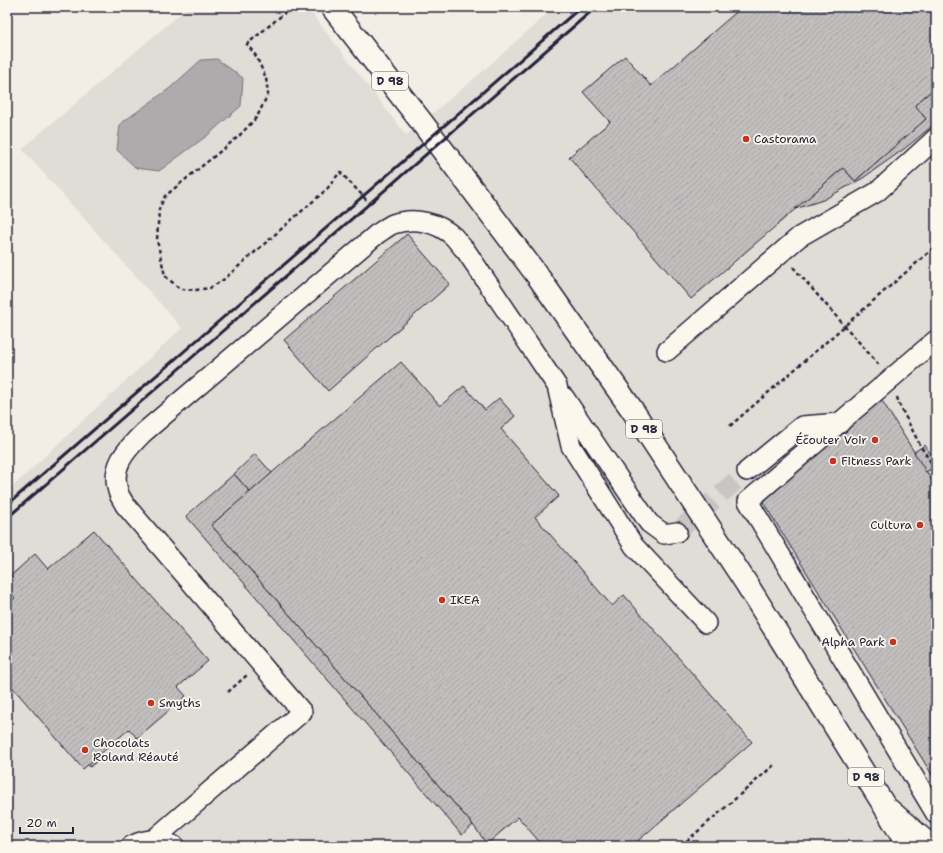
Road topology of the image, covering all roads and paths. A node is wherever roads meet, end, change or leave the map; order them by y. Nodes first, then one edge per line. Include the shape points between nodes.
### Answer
1 (292, 7) edge
2 (332, 7) edge
3 (936, 138) edge
4 (369, 204) dead end
5 (936, 246) edge
6 (781, 253) junction
7 (845, 326) junction
8 (936, 340) edge
9 (667, 351) dead end
10 (891, 379) junction
11 (557, 386) junction
12 (840, 423) junction
13 (730, 426) dead end
14 (936, 458) edge
15 (930, 461) junction
16 (936, 470) edge
17 (747, 471) tunnel mouth
18 (678, 532) dead end
19 (706, 623) dead end
20 (259, 663) junction
21 (228, 692) dead end
22 (774, 765) dead end
23 (882, 802) junction
24 (936, 814) edge
25 (153, 840) junction
26 (131, 846) edge
27 (174, 846) edge
28 (681, 846) edge
29 (908, 846) edge
30 (933, 846) edge

1 - 4 path via 247,44 256,56 266,78 268,94 257,117 238,137 165,196 159,209 158,240 165,276 180,289 210,288 223,280 327,189 340,172
2 - 23 main road, D 98 via 537,275 633,411 746,582
3 - 6 street via 877,192 799,237
5 - 7 path
6 - 7 path
6 - 9 street
7 - 10 path
7 - 13 path
8 - 10 street
10 - 12 street
10 - 15 path via 899,404
11 - 18 street via 649,523 664,534
11 - 19 street via 571,446 634,546
11 - 20 street via 466,251 441,228 431,223 408,221 392,224 378,234 143,433 126,450 120,461 116,482 119,494 125,505
12 - 17 street via 802,426
12 - 24 street via 748,501
14 - 15 path
15 - 16 path
20 - 21 path
20 - 25 street via 302,712
22 - 28 path
23 - 29 main road, D 98
23 - 30 street
25 - 26 street
25 - 27 street via 164,841

